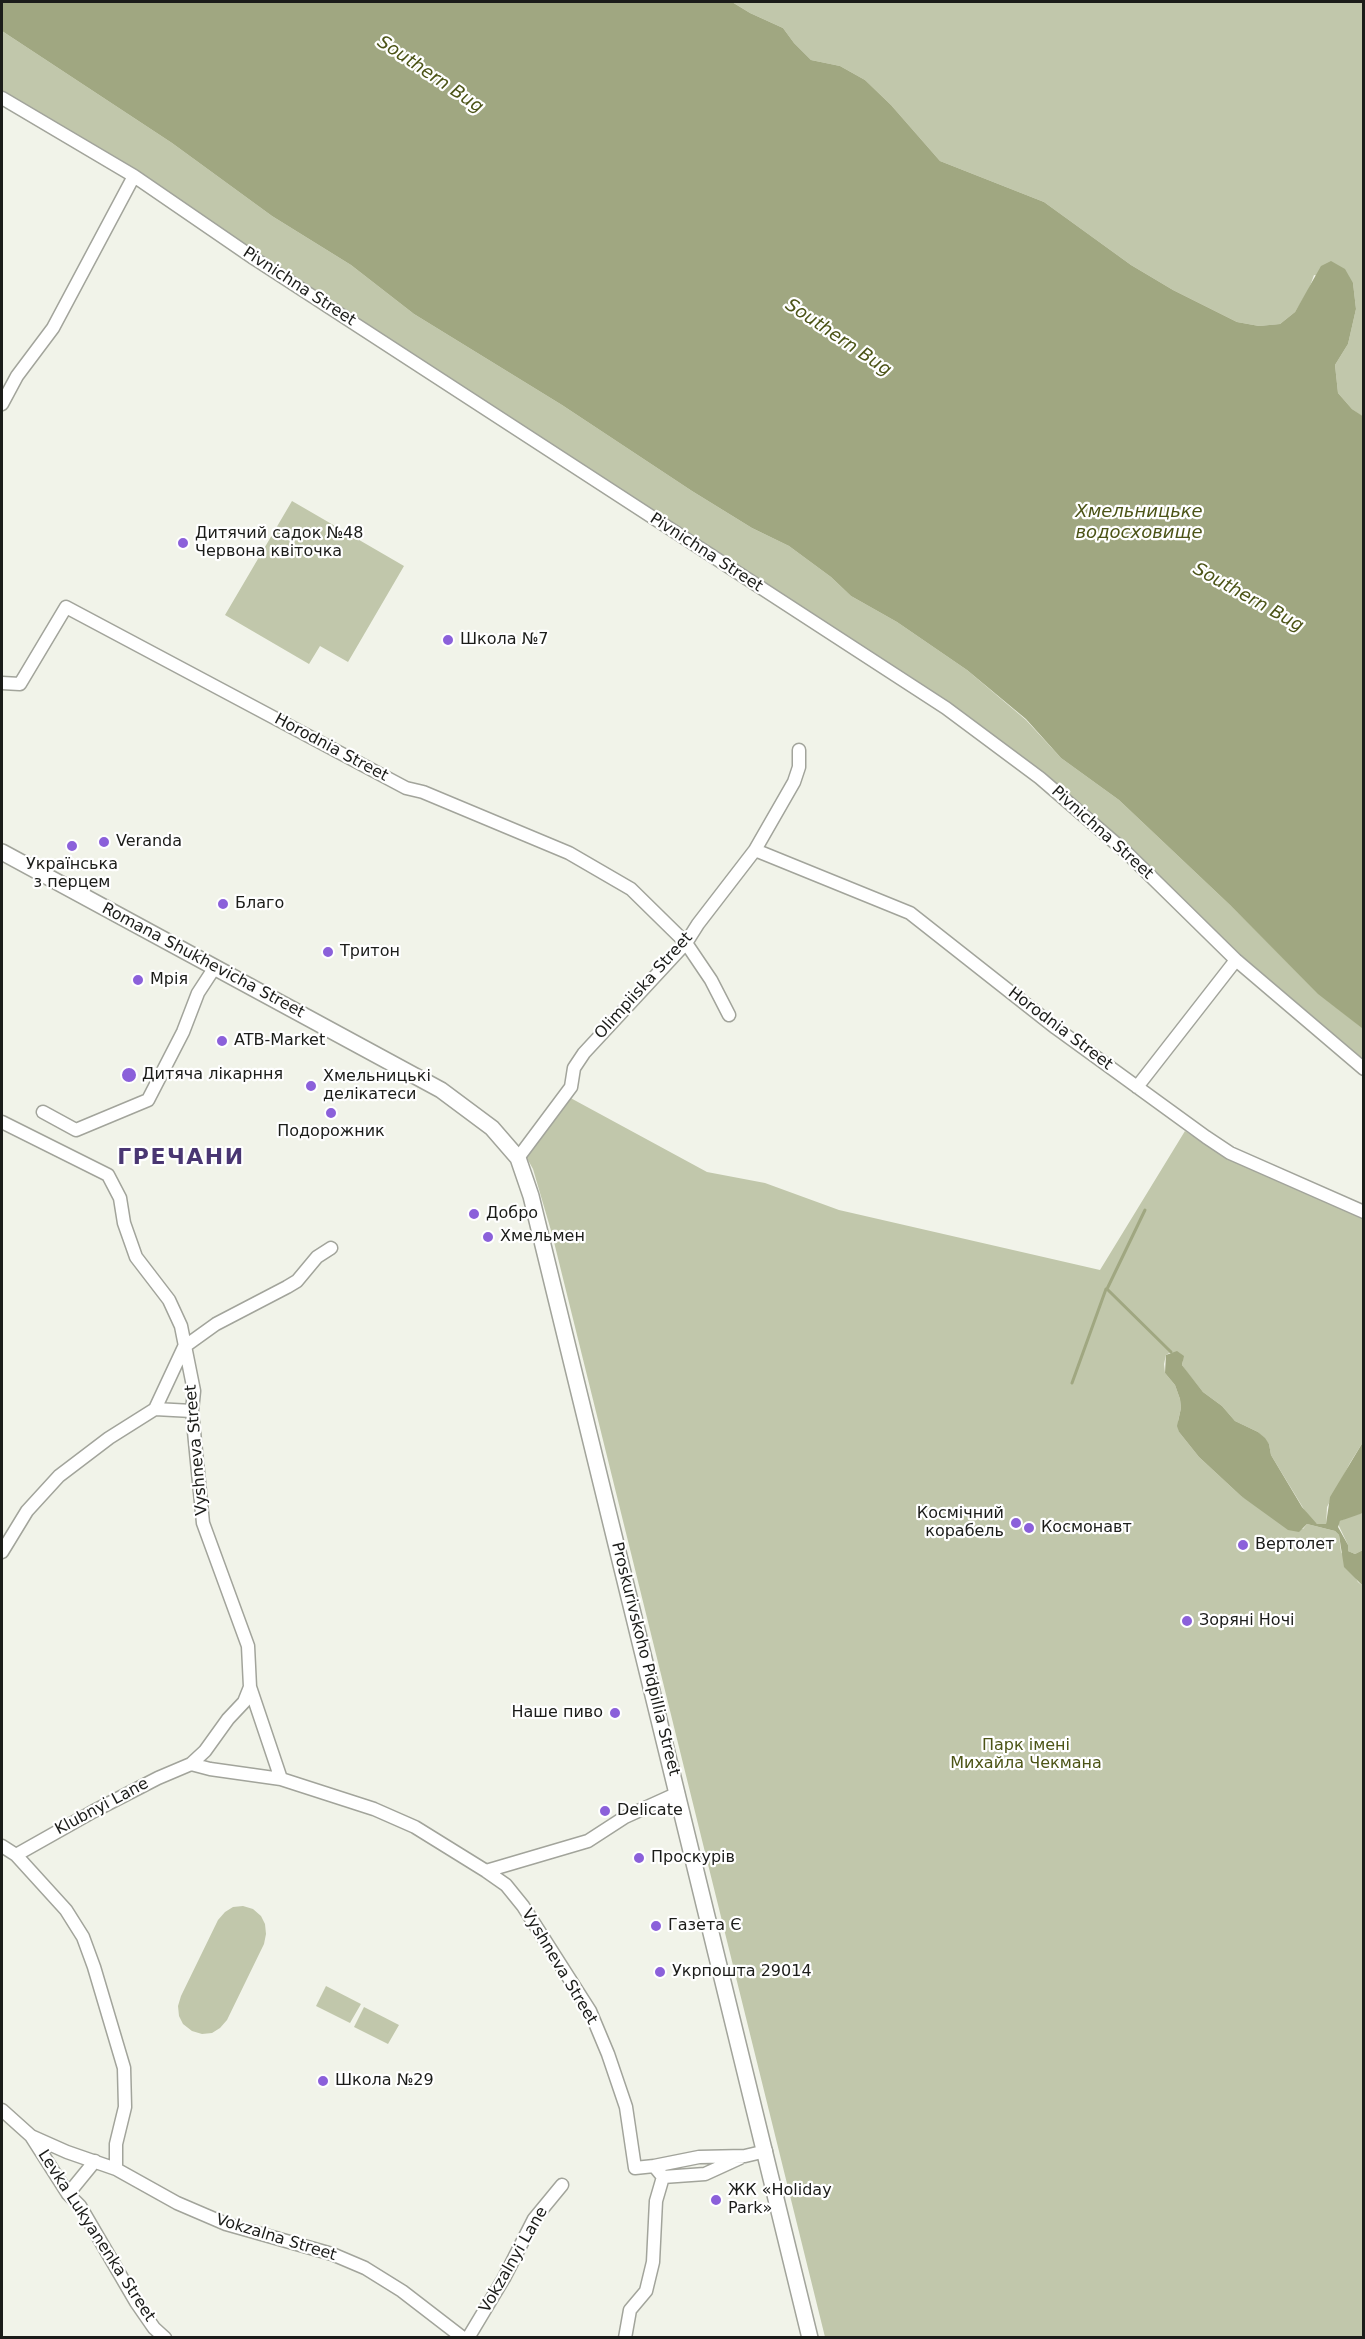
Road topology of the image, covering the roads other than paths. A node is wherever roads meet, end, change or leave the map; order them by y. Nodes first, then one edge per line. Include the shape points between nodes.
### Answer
1 (2, 98) edge
2 (134, 176) junction
3 (2, 404) edge
4 (2, 683) edge
5 (799, 750) dead end
6 (755, 850) junction
7 (2, 852) edge
8 (686, 943) junction
9 (1236, 960) junction
10 (215, 967) junction
11 (729, 1015) dead end
12 (1364, 1069) edge
13 (1137, 1087) junction
14 (43, 1112) dead end
15 (4, 1123) edge
16 (518, 1158) junction
17 (1364, 1212) edge
18 (330, 1248) dead end
19 (184, 1347) junction
20 (155, 1408) junction
21 (192, 1411) junction
22 (2, 1552) edge
23 (250, 1687) junction
24 (191, 1764) junction
25 (281, 1779) junction
26 (678, 1793) junction
27 (2, 1846) edge
28 (16, 1855) junction
29 (486, 1871) junction
30 (2, 2110) edge
31 (31, 2136) junction
32 (766, 2151) junction
33 (745, 2156) junction
34 (95, 2161) junction
35 (654, 2166) junction
36 (116, 2169) junction
37 (663, 2177) junction
38 (562, 2185) dead end
39 (68, 2194) junction
40 (165, 2337) edge
41 (463, 2337) edge
42 (468, 2337) edge
43 (625, 2337) edge
44 (810, 2337) edge

1 - 2 street, Pivnichna Street
2 - 3 street via 53,328 16,376
2 - 9 street, Pivnichna Street via 255,259 946,708 1040,778 1127,853
4 - 8 street, Horodnia Street via 20,684 66,607 406,788 569,853 631,889
5 - 6 street, Olimpiiska Street via 794,782
6 - 8 street, Olimpiiska Street
6 - 13 street, Horodnia Street via 910,913
7 - 10 main road, Romana Shukhevicha Street
8 - 11 street
8 - 16 street, Olimpiiska Street via 584,1053 574,1068 571,1087
9 - 12 street, Pivnichna Street
9 - 13 street
10 - 14 street via 198,993 148,1100 76,1130
10 - 16 main road, Romana Shukhevicha Street via 441,1090 492,1128
13 - 17 street, Horodnia Street via 1230,1153
15 - 19 street, Vyshneva Street via 108,1175 120,1198 123,1223 136,1257 169,1300 181,1326
16 - 26 main road, Proskurivskoho Pidpillia Street via 531,1196
18 - 19 street via 297,1281 216,1324
19 - 20 street
19 - 21 street, Vyshneva Street via 194,1391
20 - 21 street
20 - 22 street via 59,1476 27,1511
21 - 23 street, Vyshneva Street via 203,1523 248,1646
23 - 24 street via 244,1702
23 - 25 street, Vyshneva Street
24 - 25 street, Vyshneva Street
24 - 28 street, Klubnyi Lane via 94,1810
25 - 29 street, Vyshneva Street via 385,1813
26 - 29 street via 625,1817 588,1841
26 - 32 main road, Proskurivskoho Pidpillia Street
27 - 28 street
28 - 36 street via 74,1921 94,1967 124,2068 125,2106 116,2144
29 - 35 street, Vyshneva Street via 506,1885 523,1906 590,2011 626,2107 635,2168
30 - 31 street, Levka Lukyanenka Street
31 - 34 street, Vokzalna Street
31 - 39 street, Levka Lukyanenka Street
32 - 33 street
32 - 44 main road, Proskurivskoho Pidpillia Street
33 - 35 street via 699,2157
33 - 37 street via 705,2174
34 - 36 street, Vokzalna Street
34 - 39 street
35 - 37 street, Vyshneva Street
36 - 41 street, Vokzalna Street via 177,2204 226,2224 332,2254 365,2268
37 - 43 street via 656,2201 653,2262 646,2291 630,2310
38 - 42 street, Vokzalnyi Lane via 534,2219
39 - 40 street, Levka Lukyanenka Street via 80,2206 136,2302

